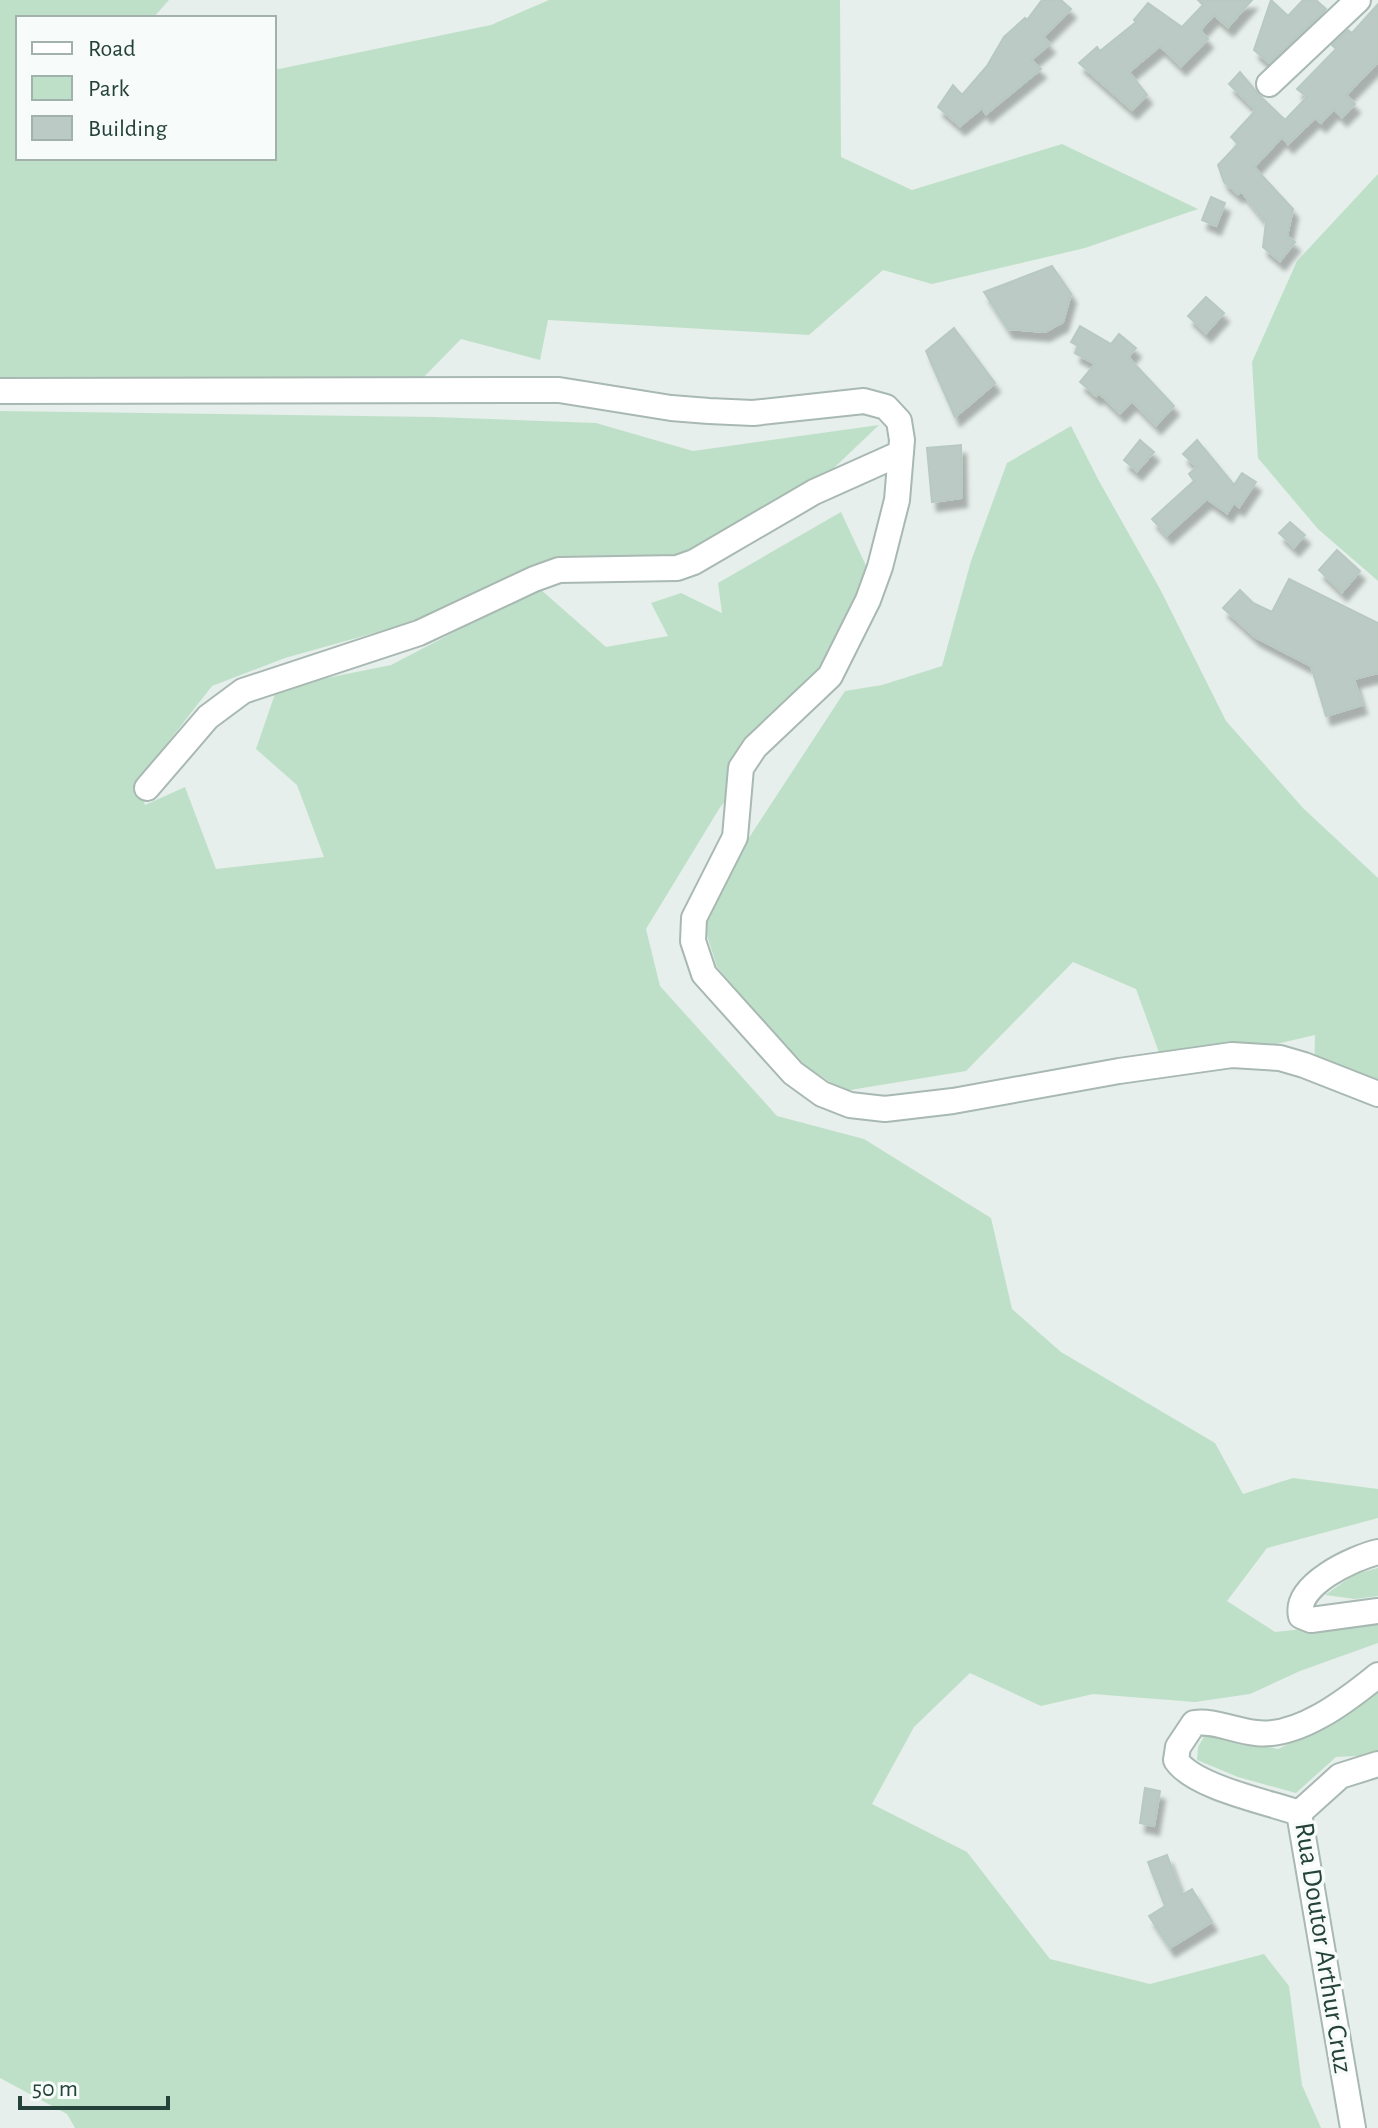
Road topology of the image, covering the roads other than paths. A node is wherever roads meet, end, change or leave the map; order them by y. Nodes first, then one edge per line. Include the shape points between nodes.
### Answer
1 (1358, 0) edge
2 (1269, 84) dead end
3 (0, 391) edge
4 (901, 453) junction
5 (147, 788) dead end
6 (1378, 1094) edge
7 (1378, 1552) edge
8 (1378, 1611) edge
9 (1378, 1675) edge
10 (1378, 1764) edge
11 (1299, 1813) junction
12 (1353, 2128) edge

1 - 2 street
3 - 4 street via 559,390 671,408 753,413 864,401 886,407 899,421
4 - 5 street via 814,492 686,565 559,570 419,633 243,691 208,717
4 - 6 street via 890,534 843,653 830,676 755,747 741,768 735,837 694,918 693,941 704,974 793,1073 822,1094 850,1105 885,1109 953,1101 1232,1055 1280,1058
7 - 8 street via 1331,1573 1307,1592 1300,1607 1301,1616 1311,1620
9 - 11 street via 1306,1724 1285,1732 1240,1731 1206,1721 1194,1723 1185,1734 1176,1760 1181,1768
10 - 11 street, Rua Doutor Arthur Cruz via 1340,1776
11 - 12 street, Rua Doutor Arthur Cruz

